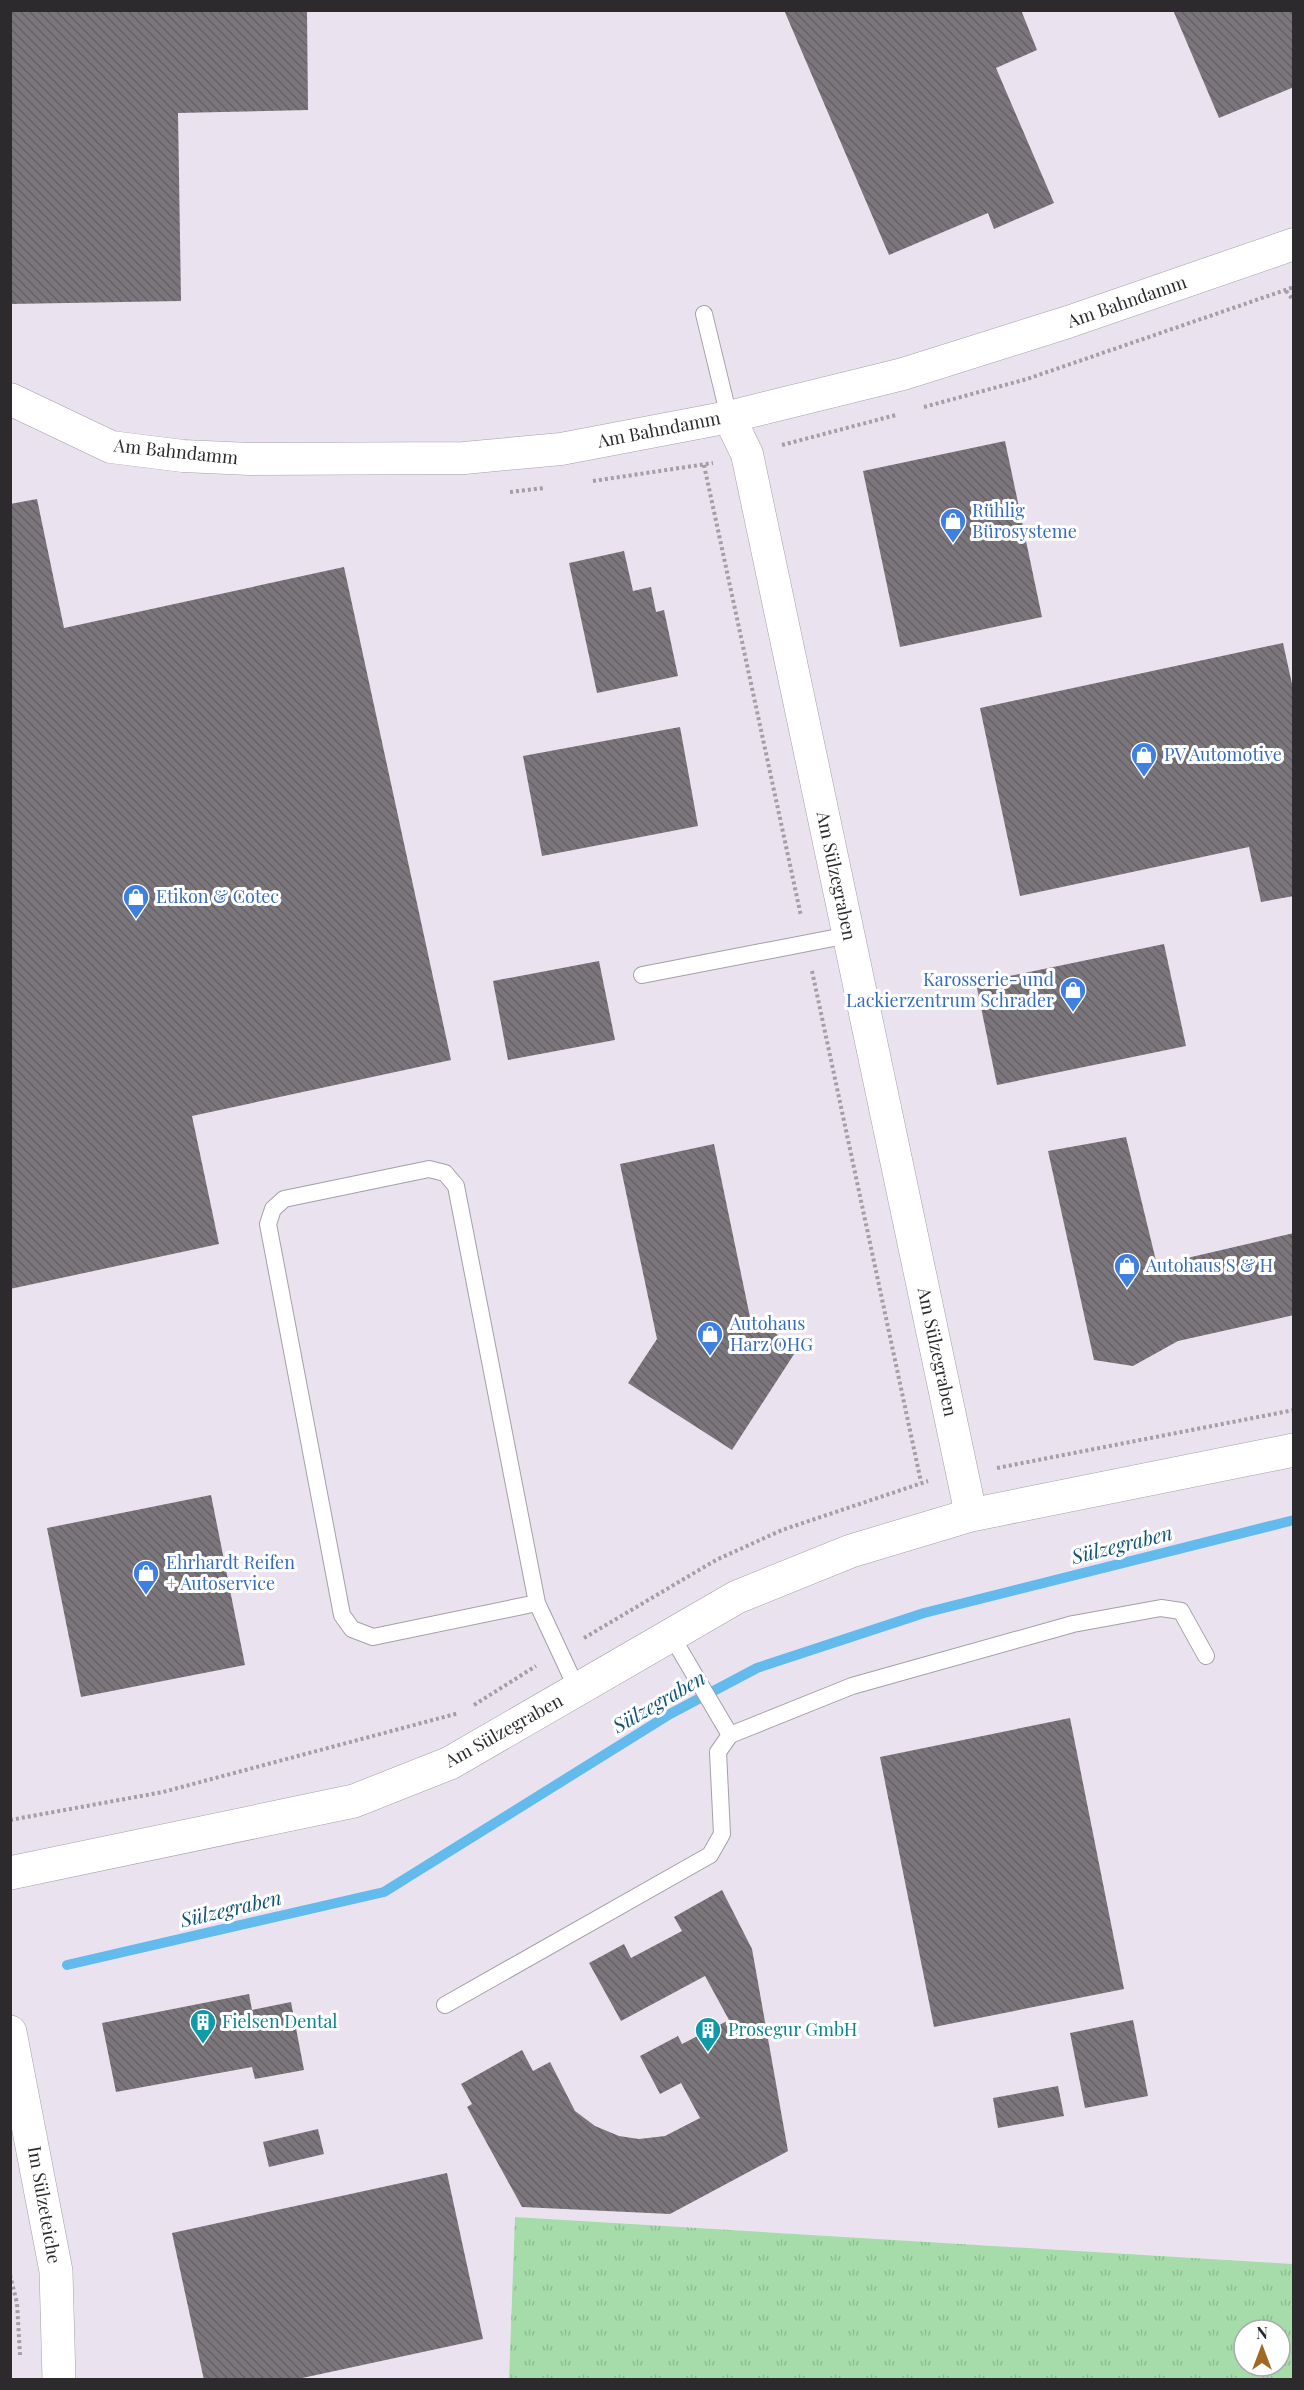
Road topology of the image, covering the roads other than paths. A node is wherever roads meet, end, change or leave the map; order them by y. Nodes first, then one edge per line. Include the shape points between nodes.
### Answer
1 (1293, 244) edge
2 (705, 314) dead end
3 (10, 399) edge
4 (729, 417) junction
5 (849, 935) junction
6 (642, 975) dead end
7 (1293, 1450) edge
8 (971, 1515) junction
9 (537, 1603) junction
10 (671, 1635) junction
11 (1206, 1656) dead end
12 (578, 1689) junction
13 (730, 1734) junction
14 (10, 1873) edge
15 (446, 2005) dead end
16 (10, 2032) edge
17 (59, 2379) edge

1 - 4 street, Am Bahndamm via 903,374
2 - 4 lane
3 - 4 street, Am Bahndamm via 111,447 250,459 464,458 561,449
4 - 5 street, Am Sülzegraben via 747,454
5 - 6 lane
5 - 8 street, Am Sülzegraben
7 - 8 street, Am Sülzegraben
8 - 10 street, Am Sülzegraben via 851,1551 773,1582 737,1597
9 - 9 lane via 373,1637 352,1629 342,1615 268,1224 273,1209 284,1198 429,1169 445,1173 456,1186
9 - 12 lane
10 - 12 street, Am Sülzegraben
10 - 13 lane
11 - 13 lane via 1181,1611 1161,1608 1073,1624 852,1686
12 - 14 street, Am Sülzegraben via 450,1763 354,1801
13 - 15 lane via 718,1752 723,1834 710,1855
16 - 17 street, Im Sülzeteiche via 56,2271

